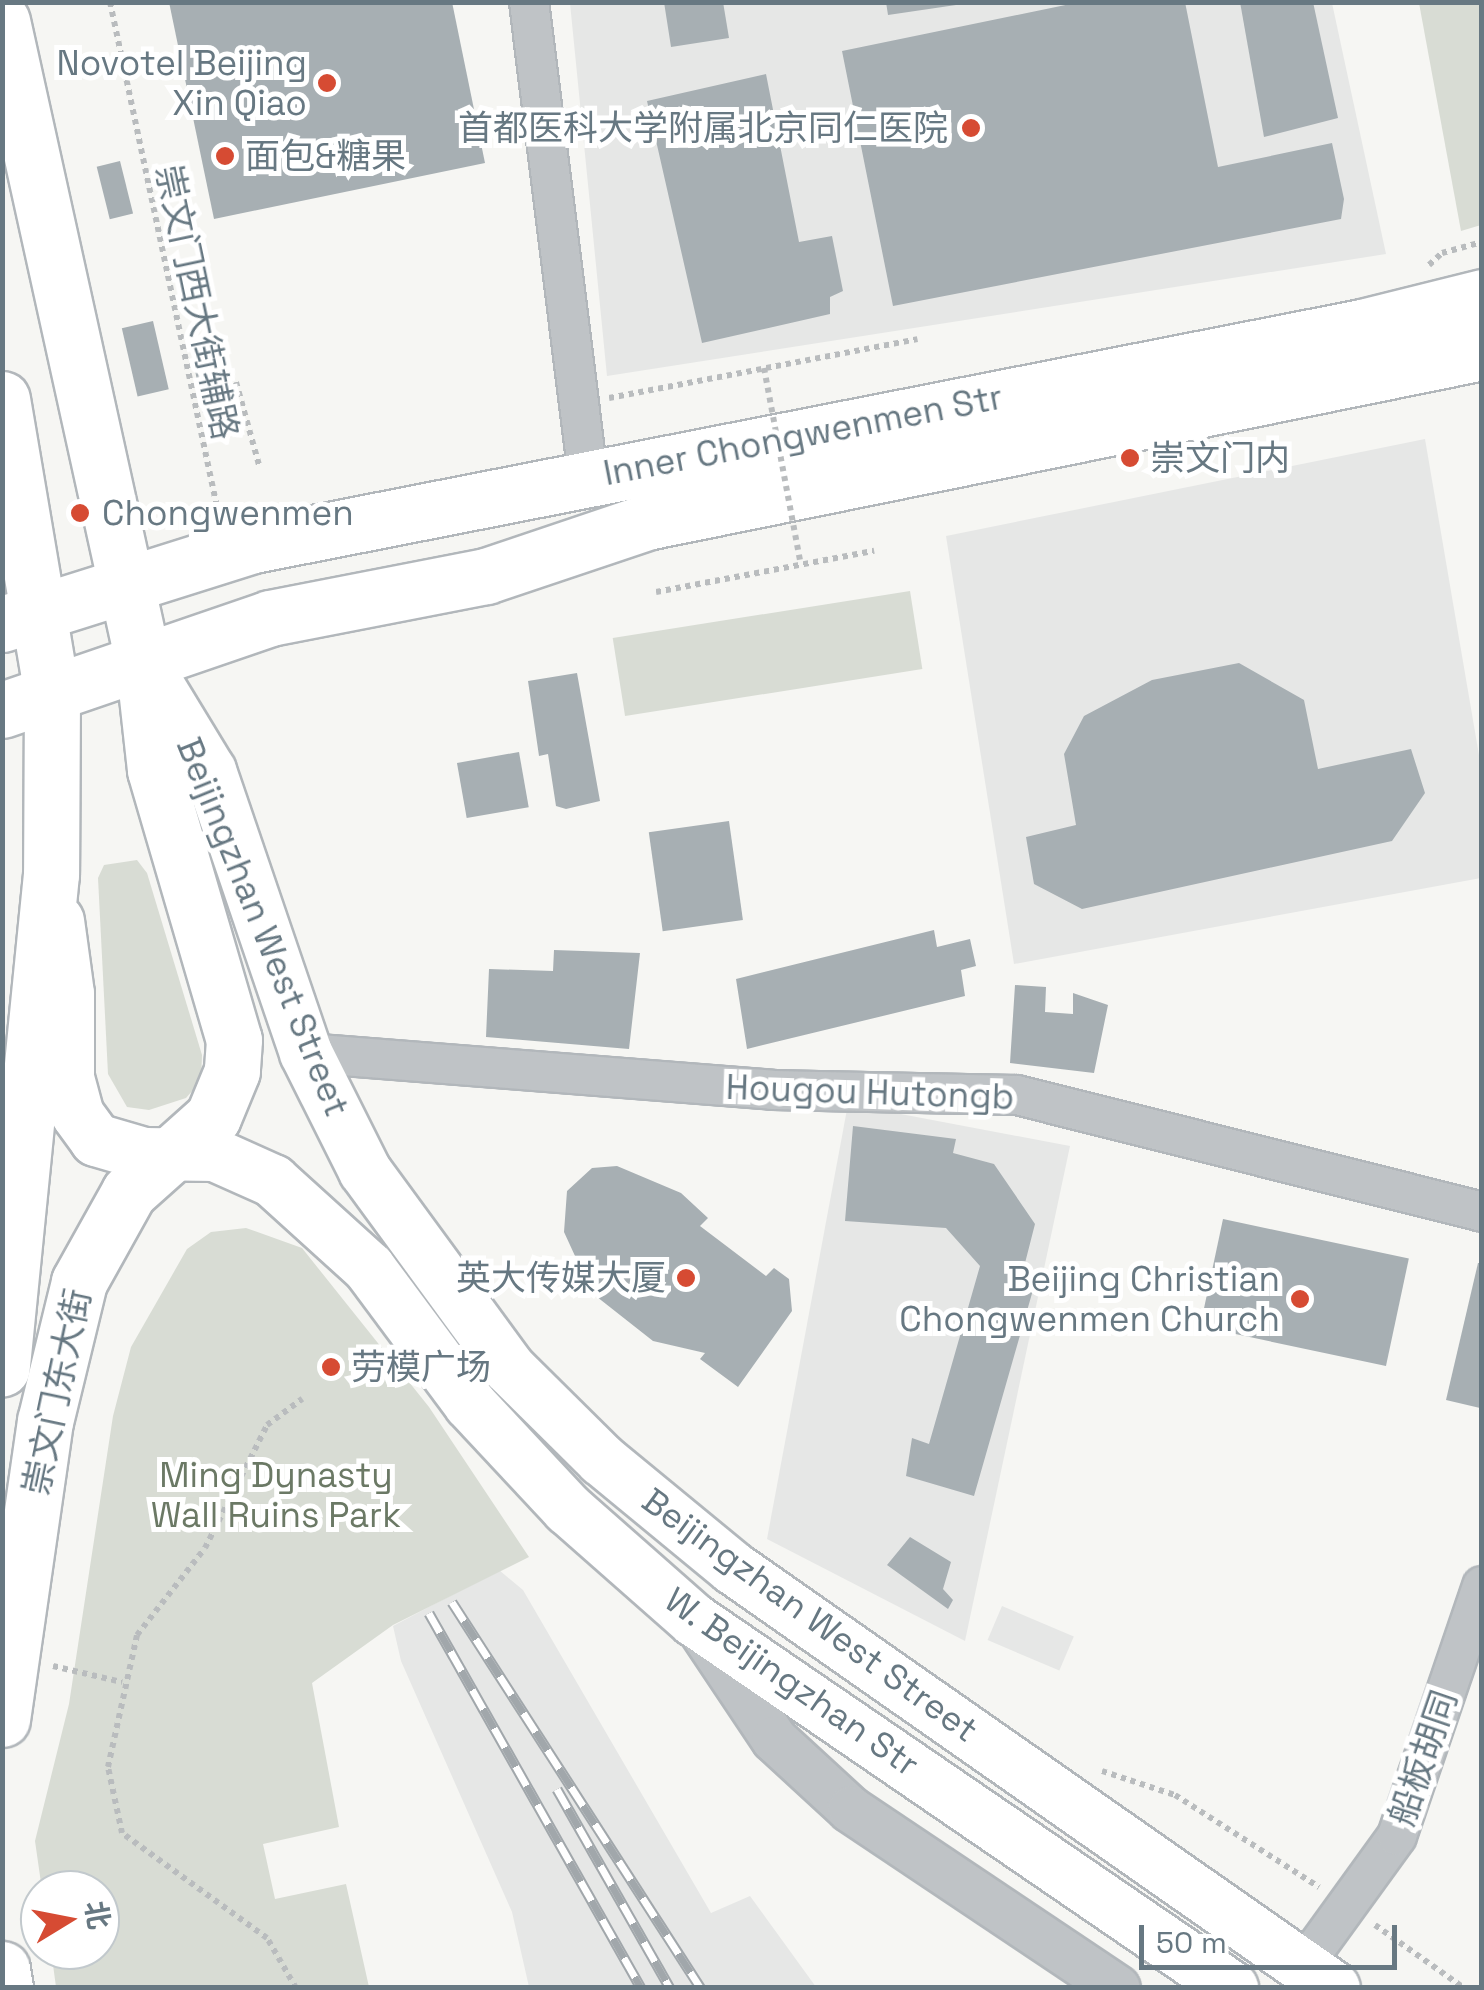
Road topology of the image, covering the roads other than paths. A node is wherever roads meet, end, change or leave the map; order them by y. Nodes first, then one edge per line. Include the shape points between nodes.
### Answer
1 (529, 2) edge
2 (2, 21) edge
3 (1482, 296) edge
4 (1482, 352) edge
5 (2, 399) edge
6 (588, 476) junction
7 (128, 586) junction
8 (22, 618) edge
9 (143, 662) junction
10 (28, 703) edge
11 (51, 874) junction
12 (306, 1053) junction
13 (169, 1154) junction
14 (1482, 1212) edge
15 (2, 1368) edge
16 (1482, 1586) edge
17 (694, 1620) junction
18 (2, 1719) edge
19 (2, 1969) edge
20 (1318, 1977) edge
21 (5, 1988) edge
22 (1117, 1988) edge
23 (1232, 1988) edge

1 - 6 street
2 - 7 main road
3 - 6 main road, Inner Chongwenmen Str via 1362,327
4 - 9 main road, Inner Chongwenmen Str via 646,522 486,576 270,618
5 - 8 main road
6 - 7 main road, Inner Chongwenmen Str via 231,551
7 - 8 main road, Inner Chongwenmen Str
7 - 9 main road
8 - 10 main road
9 - 10 main road, Inner Chongwenmen Str
9 - 12 main road, Beijingzhan West Street via 210,771
9 - 13 main road, Beijingzhan West Street via 158,780 234,1040 232,1072 212,1117
10 - 11 main road
11 - 13 main road, W. Beijingzhan Str via 68,994 68,1078 78,1115 96,1140
11 - 15 main road
12 - 14 street, Hougou Hutongb via 773,1090 1017,1095
12 - 20 main road, Beijingzhan West Street via 365,1171 446,1288 509,1368 602,1460 733,1568
13 - 17 main road, W. Beijingzhan Str via 214,1155 273,1181 369,1268 470,1404 568,1509
13 - 18 main road, 崇文门东大街 via 120,1204 78,1282 45,1421
16 - 20 street, 船板胡同 via 1397,1836 1348,1905
17 - 22 street via 774,1739 850,1809
17 - 23 main road, W. Beijingzhan Str
19 - 21 main road

